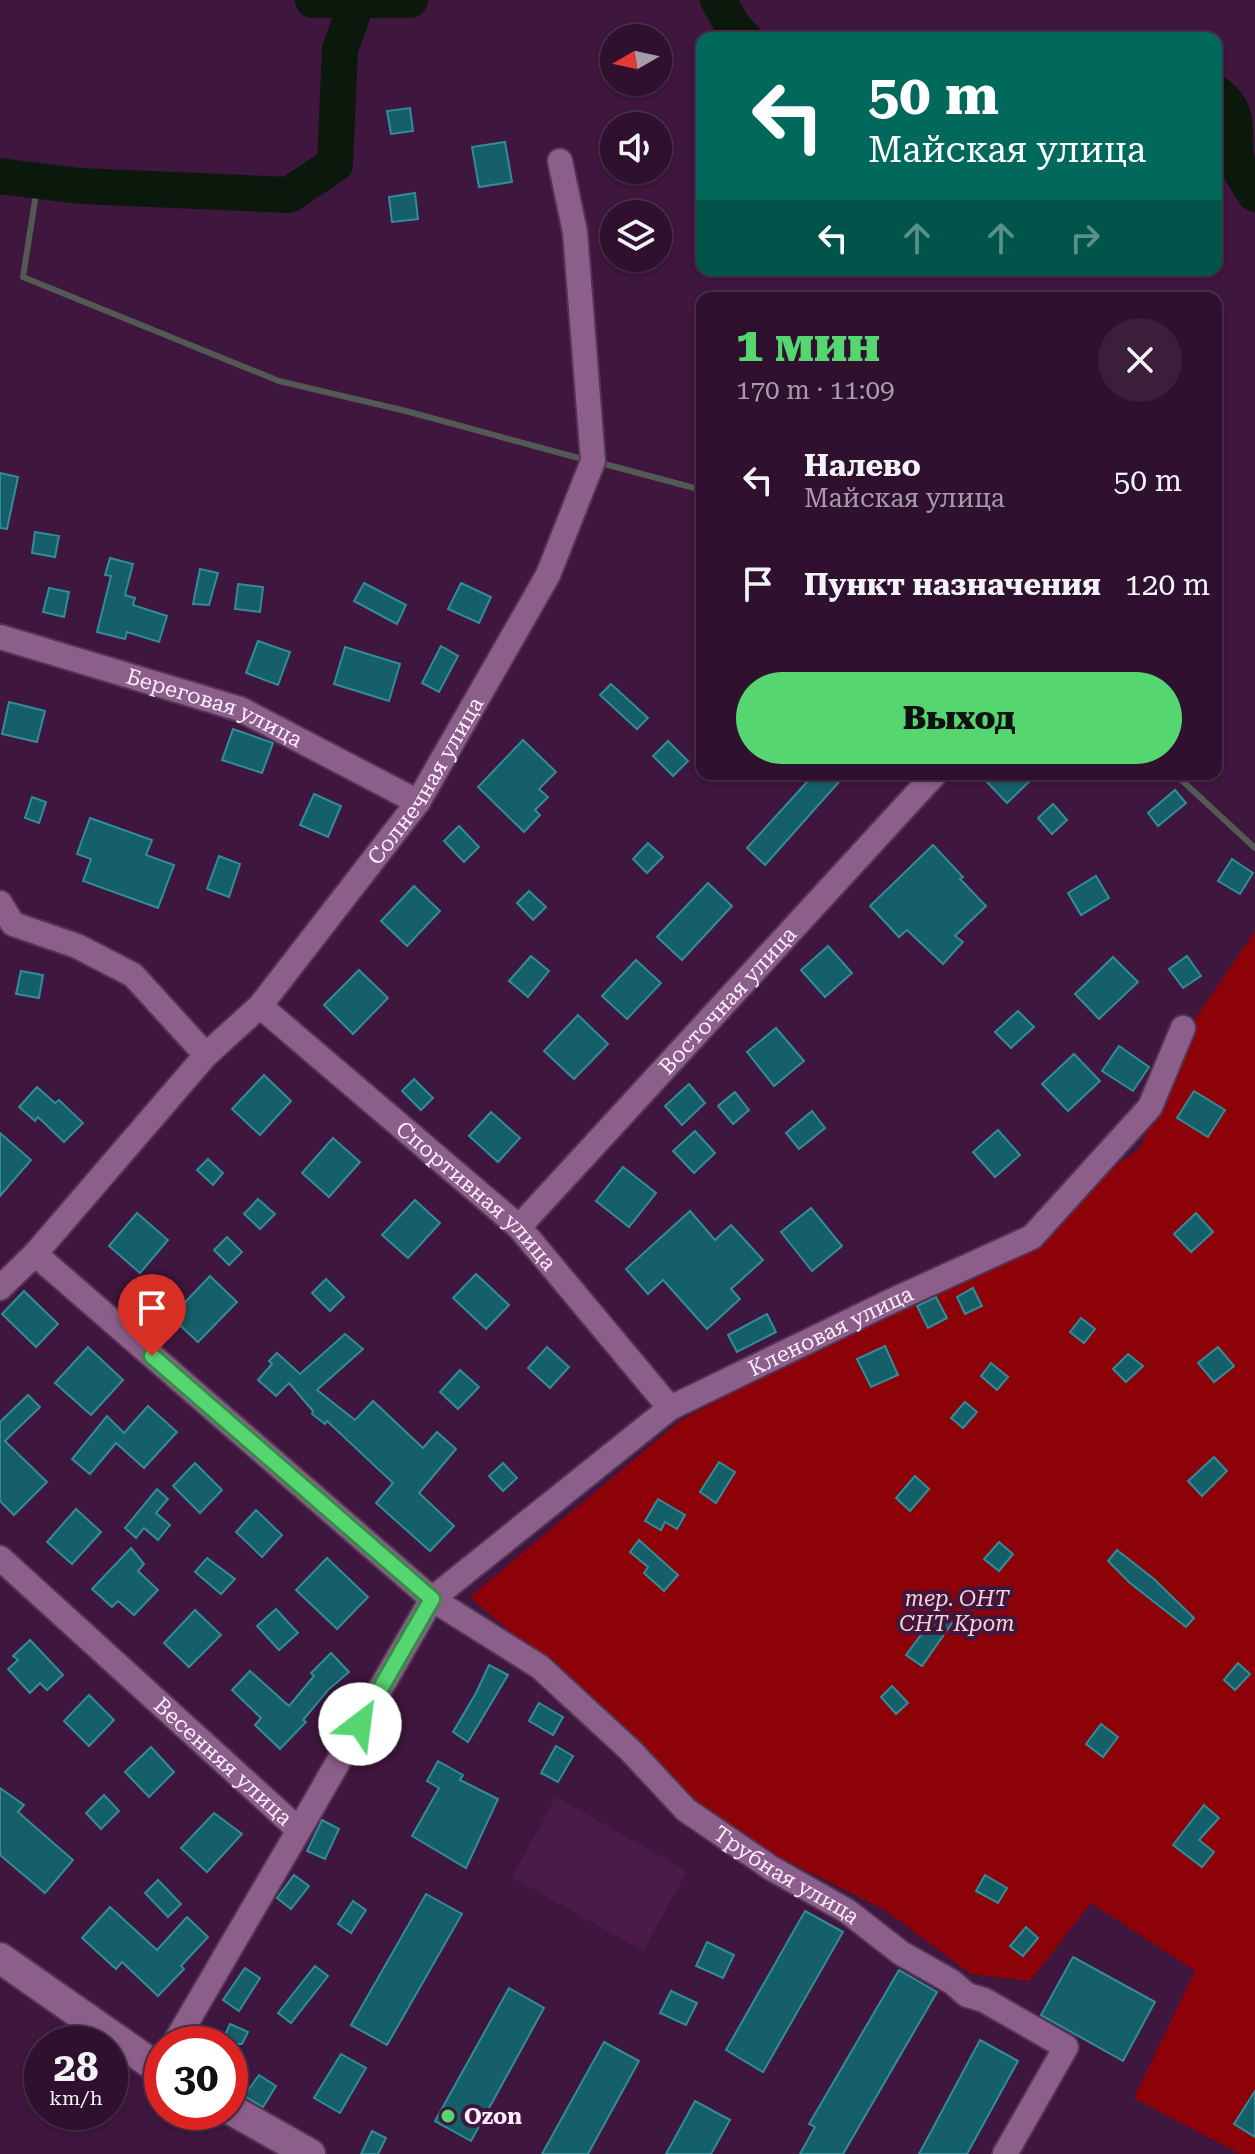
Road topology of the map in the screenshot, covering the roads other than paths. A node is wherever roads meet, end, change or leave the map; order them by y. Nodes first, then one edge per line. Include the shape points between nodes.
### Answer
1 (560, 161) dead end
2 (0, 637) edge
3 (929, 780) edge
4 (418, 802) junction
5 (0, 903) edge
6 (260, 1006) junction
7 (1183, 1028) dead end
8 (206, 1055) junction
9 (519, 1227) junction
10 (35, 1254) junction
11 (0, 1288) edge
12 (670, 1408) junction
13 (0, 1558) edge
14 (432, 1599) junction
15 (299, 1830) junction
16 (0, 1958) edge
17 (185, 2026) edge
18 (144, 2049) edge
19 (248, 2119) edge
20 (310, 2154) edge
21 (1005, 2154) edge

1 - 4 street, Солнечная улица via 575,232 593,461 548,575
2 - 4 street, Береговая улица via 240,709
3 - 9 street, Восточная улица
4 - 6 street, Солнечная улица
5 - 8 street via 13,924 77,946 133,975
6 - 8 street, Солнечная улица
6 - 9 street, Спортивная улица
7 - 12 street, Кленовая улица via 1150,1107 1032,1237
8 - 10 street, Солнечная улица
9 - 12 street, Спортивная улица
10 - 11 street, Солнечная улица
10 - 14 street
12 - 14 street, Кленовая улица
13 - 15 street, Весенняя улица
14 - 15 street
14 - 21 street, Трубная улица via 540,1667 686,1810 847,1911 967,1995 1066,2047
15 - 17 street, Весенняя улица
16 - 18 street
19 - 20 street

